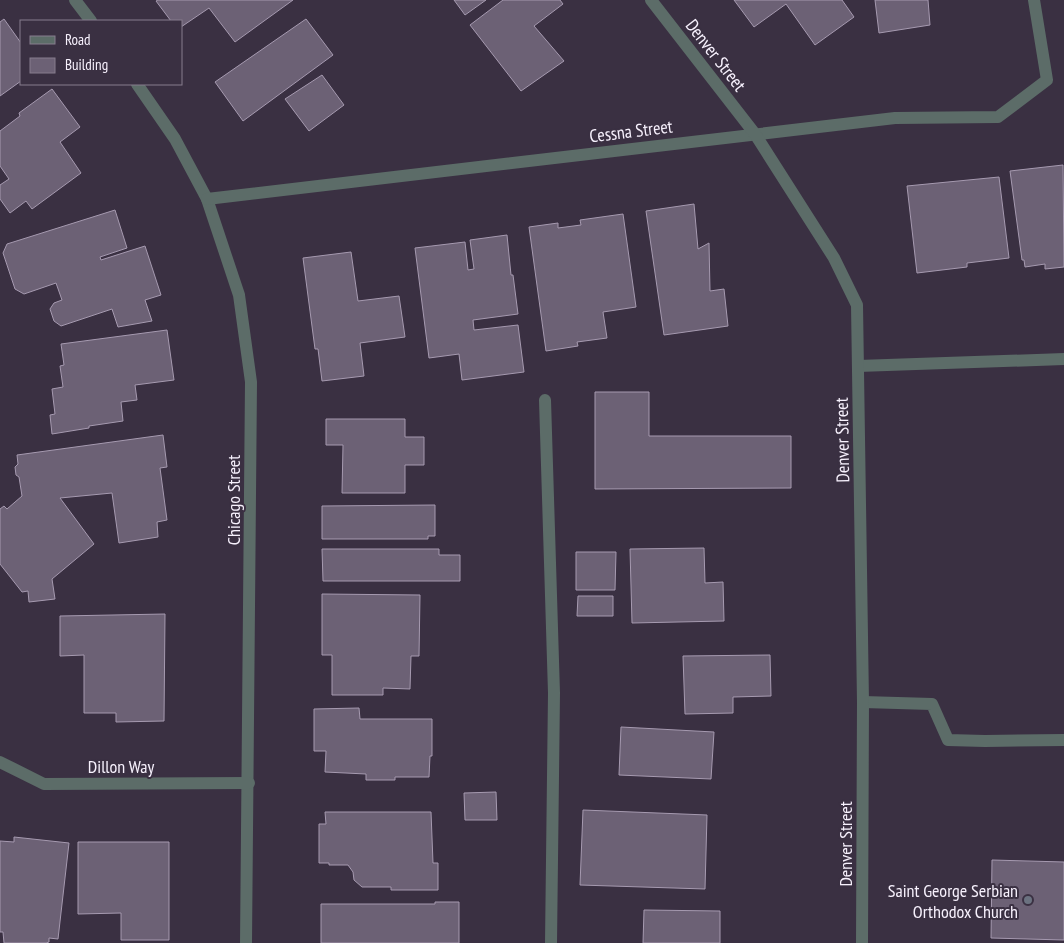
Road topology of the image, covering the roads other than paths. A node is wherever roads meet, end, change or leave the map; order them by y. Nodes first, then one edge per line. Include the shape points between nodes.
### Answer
1 (75, 0) edge
2 (651, 0) edge
3 (1034, 0) edge
4 (90, 20) edge
5 (138, 85) edge
6 (754, 134) junction
7 (207, 199) junction
8 (1064, 359) edge
9 (858, 366) junction
10 (545, 400) dead end
11 (863, 702) junction
12 (1064, 740) edge
13 (0, 762) edge
14 (249, 783) junction
15 (246, 943) edge
16 (551, 943) edge
17 (862, 943) edge

1 - 4 street
2 - 6 street, Denver Street
3 - 6 street, Cessna Street via 1047,80 998,117 896,118
5 - 7 street, Chicago Street via 175,139
6 - 7 street, Cessna Street
6 - 9 street, Denver Street via 834,258 857,305
7 - 14 street, Chicago Street via 239,295 251,382
8 - 9 street
9 - 11 street, Denver Street
10 - 16 street via 554,693
11 - 12 street via 932,704 948,740
11 - 17 street, Denver Street
13 - 14 street, Dillon Way via 44,784
14 - 15 street, Chicago Street

